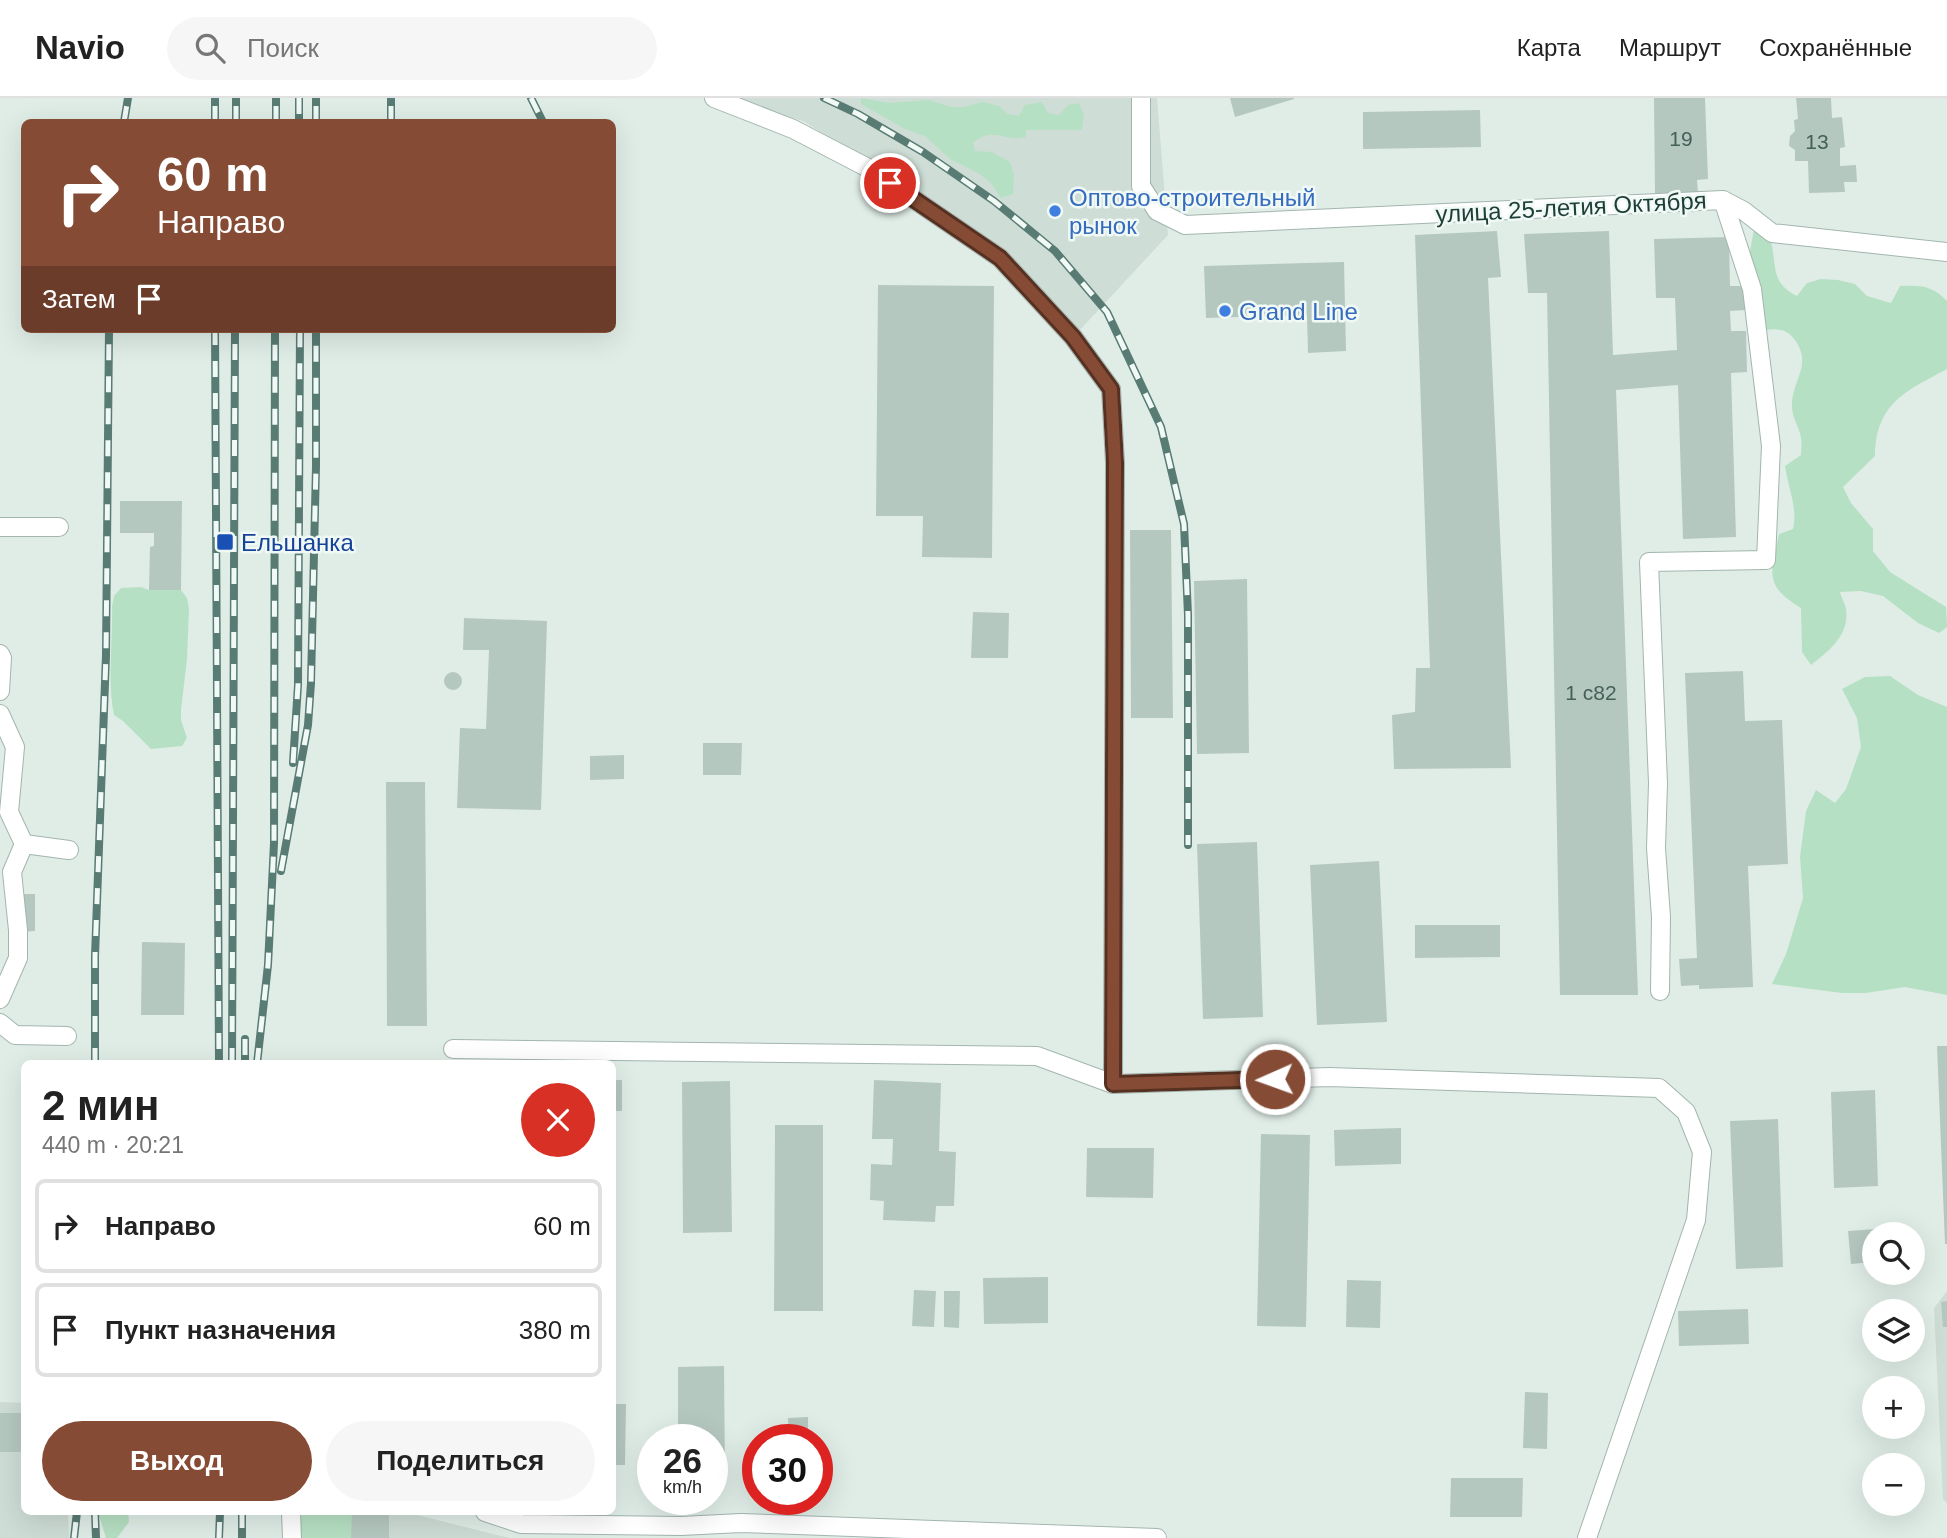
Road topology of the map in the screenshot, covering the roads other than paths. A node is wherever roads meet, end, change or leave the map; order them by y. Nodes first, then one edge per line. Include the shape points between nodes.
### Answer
1 (714, 98) edge
2 (1141, 98) edge
3 (1723, 200) junction
4 (1947, 251) edge
5 (0, 527) edge
6 (59, 527) dead end
7 (0, 654) edge
8 (0, 691) edge
9 (0, 714) edge
10 (24, 845) junction
11 (69, 850) dead end
12 (1660, 992) dead end
13 (0, 999) edge
14 (0, 1023) edge
15 (67, 1036) dead end
16 (453, 1049) dead end
17 (1113, 1084) junction
18 (291, 1515) edge
19 (494, 1515) edge
20 (292, 1538) edge
21 (1157, 1538) edge
22 (1587, 1538) edge

1 - 17 street via 793,128 868,168 1000,258 1073,337 1111,389 1115,463
2 - 3 street, улица 25-летия Октября via 1141,187 1157,211 1185,225
3 - 4 street via 1772,233
3 - 12 street, улица 25-летия Октября via 1752,289 1771,446 1766,560 1649,562
5 - 6 street
7 - 8 street
9 - 10 street via 15,747 9,812
10 - 11 street
10 - 13 street via 12,872 18,958
14 - 15 street via 15,1035
16 - 17 street via 1037,1056
17 - 22 street via 1329,1077 1659,1088 1686,1112 1702,1152 1696,1220
18 - 20 street
19 - 21 street via 521,1524 741,1522

